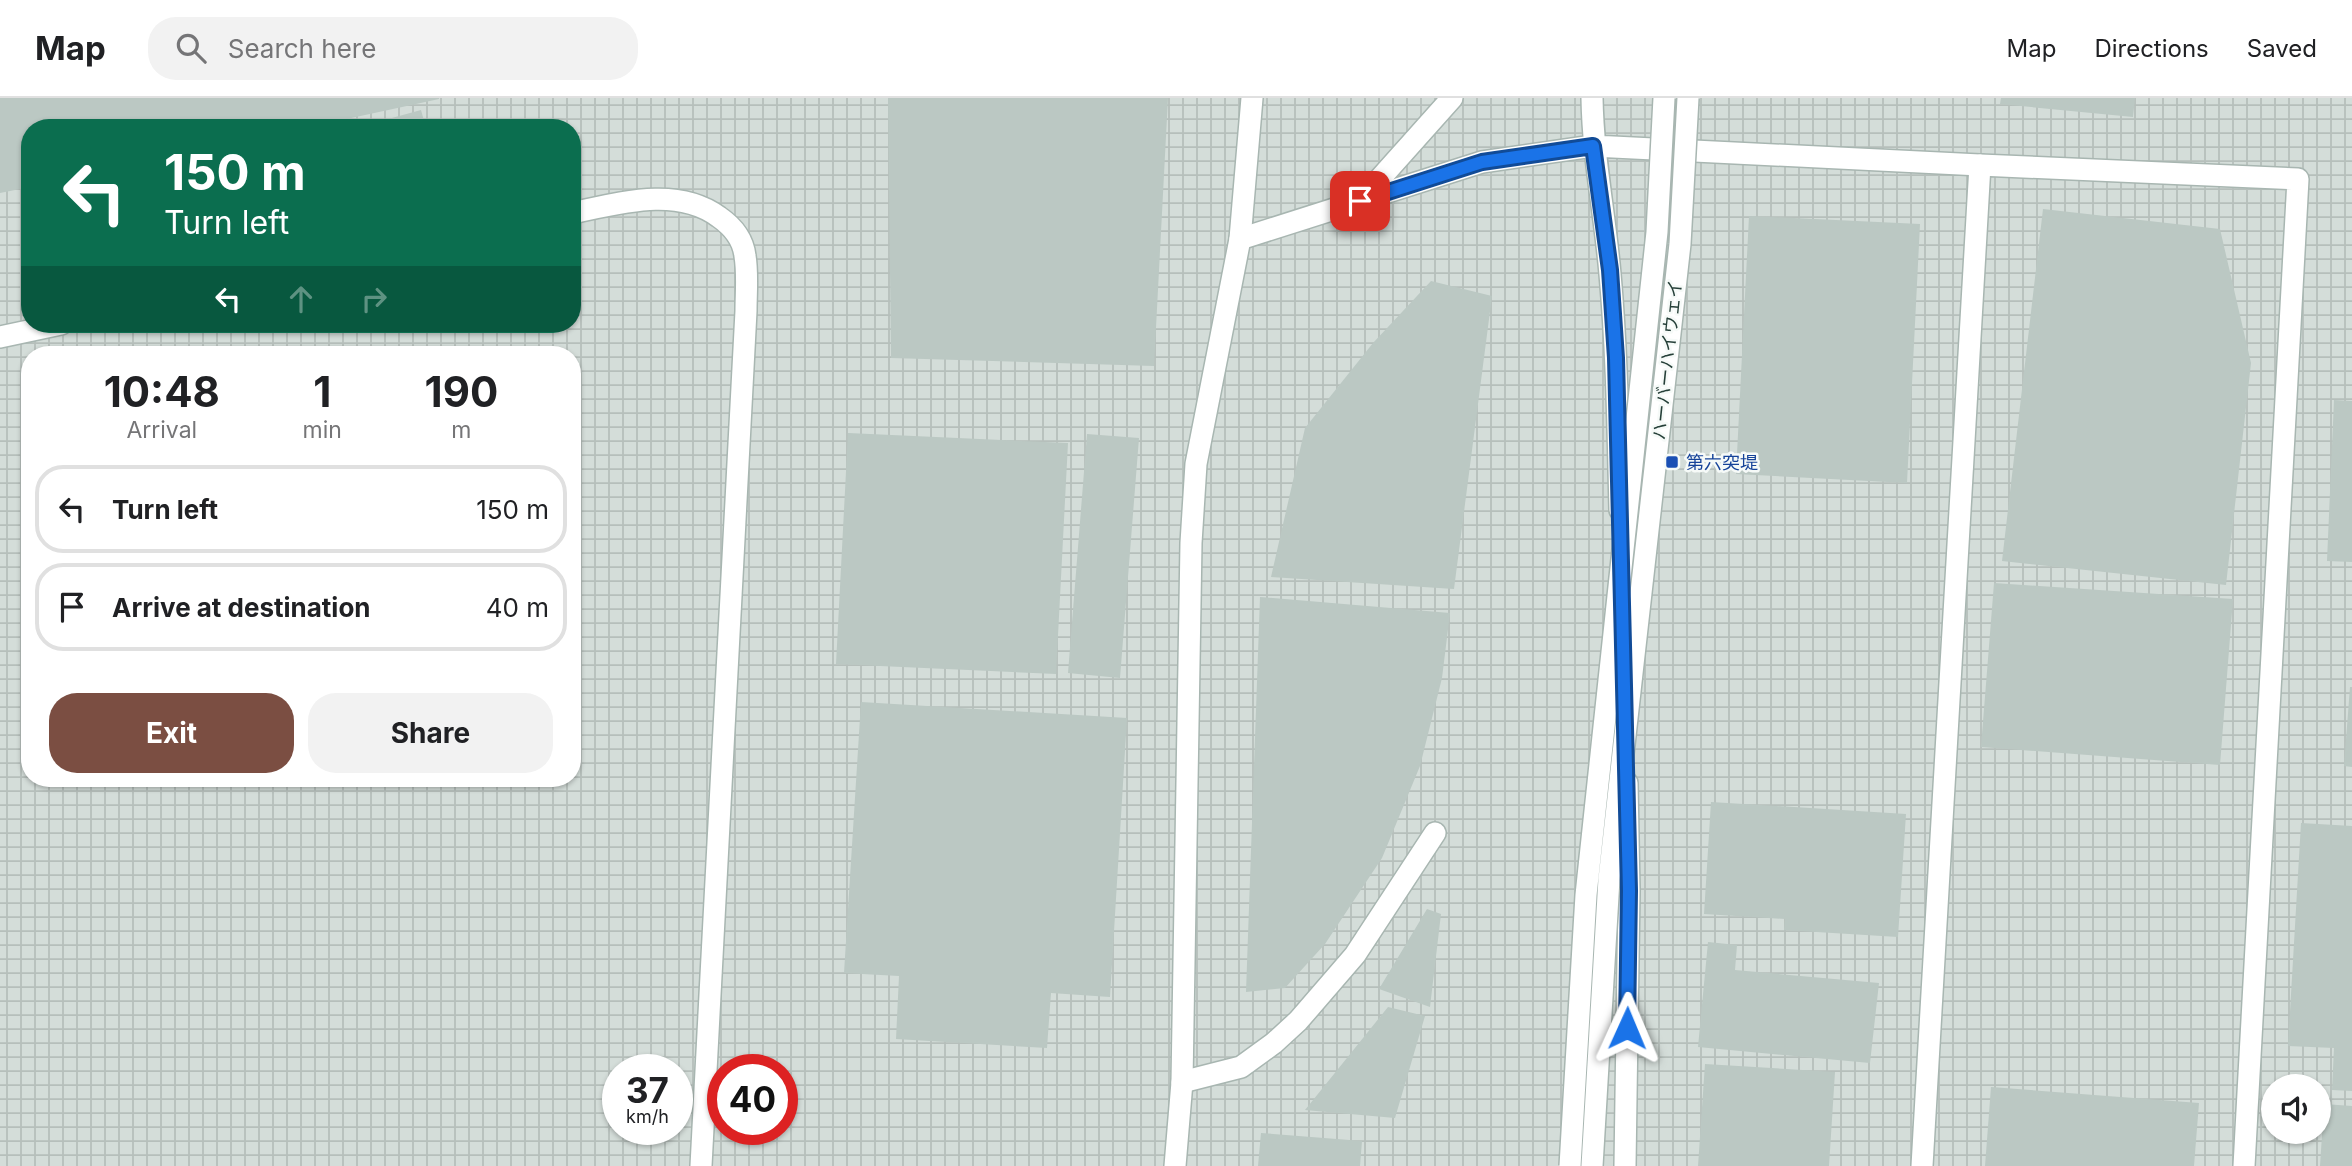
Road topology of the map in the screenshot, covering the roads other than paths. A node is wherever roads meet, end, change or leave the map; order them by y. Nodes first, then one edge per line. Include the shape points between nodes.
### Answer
1 (1252, 98) edge
2 (1452, 98) edge
3 (1592, 98) edge
4 (1664, 98) edge
5 (1688, 98) edge
6 (1593, 146) junction
7 (1980, 165) junction
8 (1360, 201) junction
9 (581, 211) edge
10 (1240, 239) junction
11 (21, 333) edge
12 (0, 337) edge
13 (1435, 833) dead end
14 (1182, 1082) junction
15 (701, 1166) edge
16 (1175, 1166) edge
17 (1570, 1166) edge
18 (1592, 1166) edge
19 (1625, 1166) edge
20 (1922, 1166) edge
21 (2244, 1166) edge

1 - 10 street
2 - 8 street
3 - 6 street
4 - 17 street, ハーバーハイウェイ, bridge via 1657,232 1586,895
5 - 18 street, ハーバーハイウェイ, bridge via 1680,244 1609,879
6 - 7 street
6 - 8 street via 1482,162
6 - 19 street via 1610,270 1616,358 1629,891
7 - 20 street
7 - 21 street via 2298,179
8 - 10 street
9 - 15 street via 677,198 702,205 733,227 745,255 746,311
10 - 14 street via 1196,464 1191,530
11 - 12 street
13 - 14 street via 1355,955 1298,1021 1241,1067
14 - 16 street

